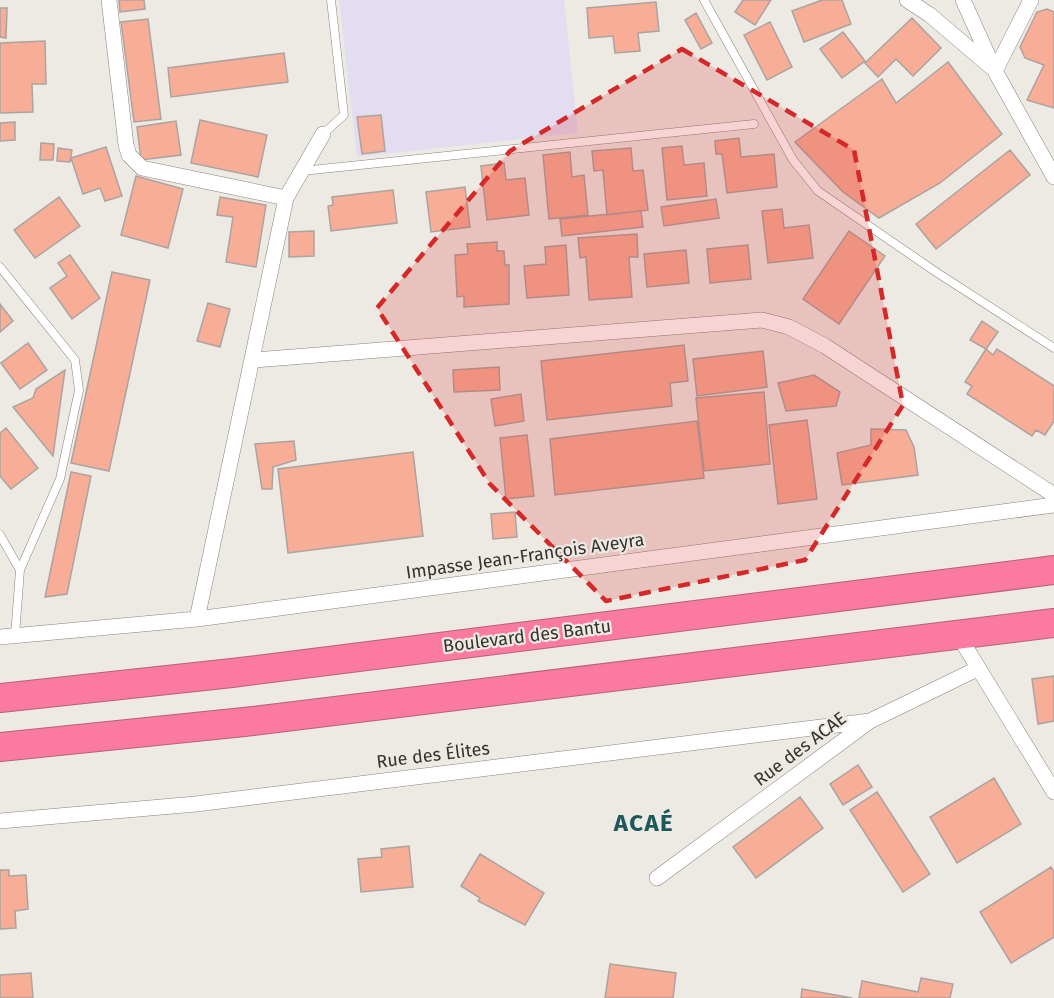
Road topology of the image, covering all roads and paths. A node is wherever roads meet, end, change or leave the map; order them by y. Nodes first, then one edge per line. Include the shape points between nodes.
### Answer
1 (109, 0) edge
2 (331, 0) edge
3 (704, 0) edge
4 (907, 0) edge
5 (963, 0) edge
6 (1031, 0) edge
7 (995, 71) junction
8 (754, 124) dead end
9 (323, 134) joint
10 (300, 171) junction
11 (1054, 177) edge
12 (286, 198) junction
13 (0, 267) edge
14 (1054, 348) edge
15 (254, 360) junction
16 (1054, 495) edge
17 (1054, 506) edge
18 (0, 536) edge
19 (20, 570) junction
20 (1054, 570) edge
21 (197, 619) junction
22 (1054, 623) edge
23 (957, 633) junction
24 (8, 637) edge
25 (976, 669) junction
26 (0, 698) edge
27 (870, 721) junction
28 (0, 747) edge
29 (1054, 792) edge
30 (0, 821) edge
31 (657, 878) dead end

1 - 12 street via 126,145 135,162 142,168
2 - 9 lane via 344,115
3 - 14 lane via 794,160 818,191
4 - 7 street
5 - 7 street
6 - 7 street
7 - 11 street
8 - 10 lane
9 - 10 street
10 - 12 street
12 - 15 street
13 - 19 lane via 75,360 79,390 60,479
15 - 16 street via 762,320 789,327 825,346
15 - 21 street
17 - 21 street, Impasse Jean-François Aveyra
18 - 19 lane
19 - 24 lane
20 - 26 highway, Boulevard des Bantu via 232,673
21 - 24 street, Impasse Jean-François Aveyra
22 - 23 highway
23 - 25 street
23 - 28 highway via 256,721
25 - 27 street, Rue des ACAE
25 - 29 street
27 - 30 street, Rue des Élites via 196,804
27 - 31 street, Rue des ACAE

